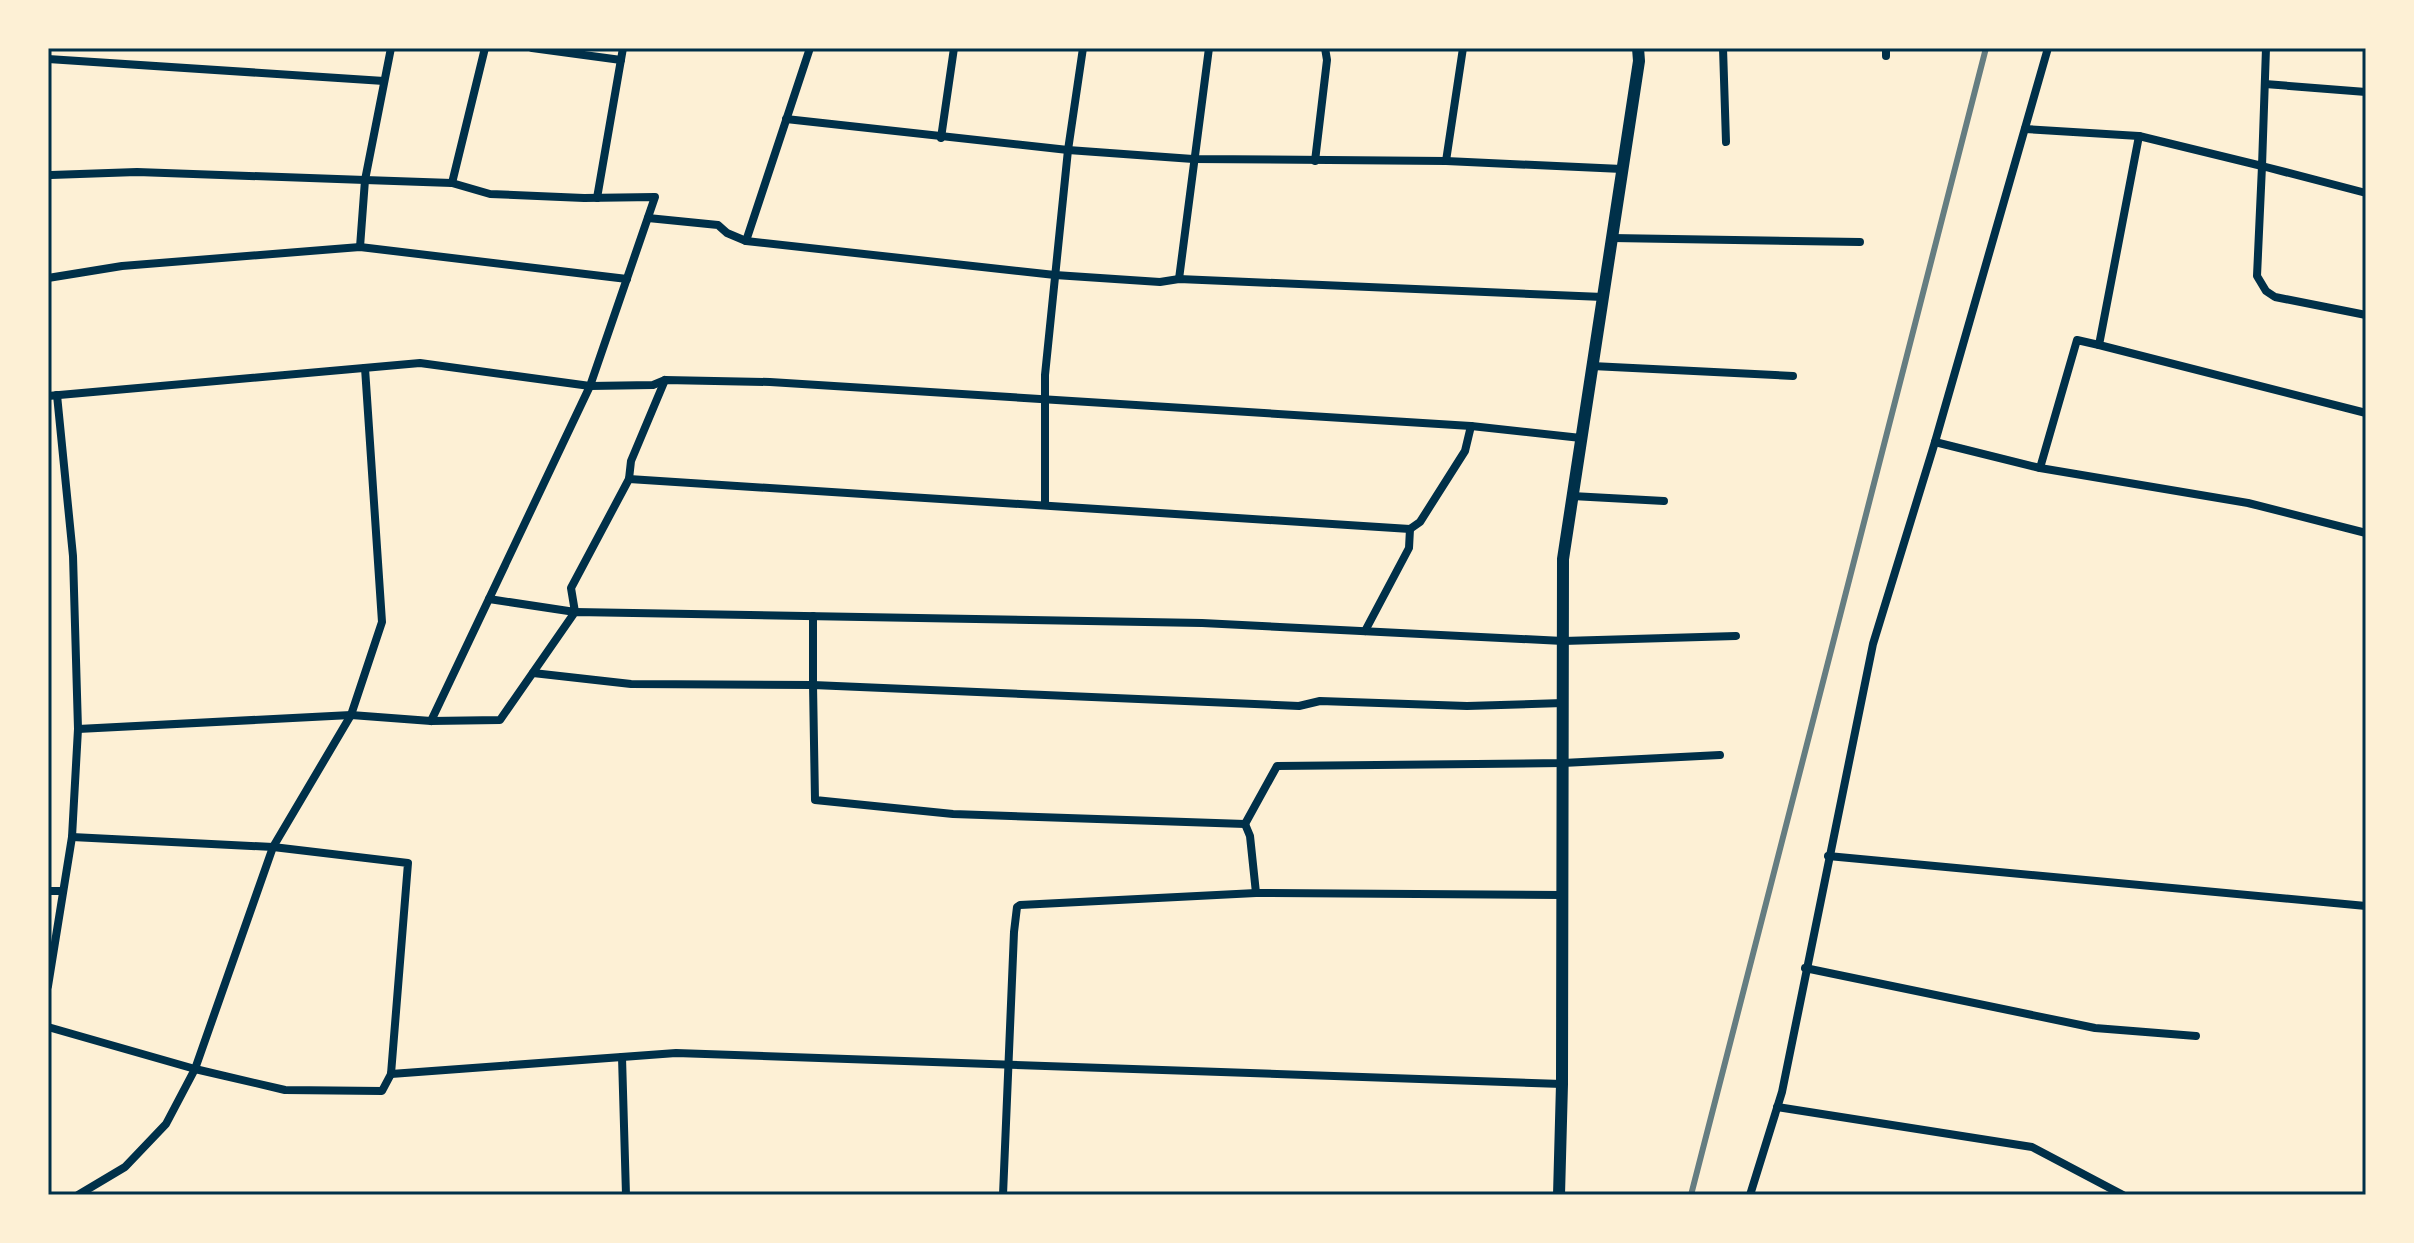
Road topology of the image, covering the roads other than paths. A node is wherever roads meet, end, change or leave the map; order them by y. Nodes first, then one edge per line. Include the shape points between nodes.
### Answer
1 (391, 48) edge
2 (485, 48) edge
3 (532, 48) edge
4 (623, 48) edge
5 (810, 48) edge
6 (954, 48) edge
7 (1083, 48) edge
8 (1209, 48) edge
9 (1325, 48) edge
10 (1463, 48) edge
11 (1638, 48) edge
12 (1723, 48) edge
13 (2048, 48) edge
14 (2266, 48) edge
15 (48, 59) edge
16 (621, 60) junction
17 (384, 81) junction
18 (2265, 84) junction
19 (2366, 92) edge
20 (786, 119) junction
21 (2025, 129) junction
22 (2139, 136) junction
23 (941, 138) junction
24 (1726, 142) dead end
25 (1068, 150) junction
26 (1193, 159) junction
27 (1315, 161) junction
28 (1446, 161) junction
29 (2262, 166) junction
30 (1622, 169) junction
31 (51, 175) dead end
32 (365, 180) junction
33 (452, 183) junction
34 (2366, 193) edge
35 (597, 198) junction
36 (648, 218) junction
37 (1612, 238) junction
38 (746, 241) junction
39 (1860, 242) dead end
40 (360, 247) junction
41 (1055, 275) junction
42 (48, 278) edge
43 (627, 279) junction
44 (1179, 279) junction
45 (1603, 297) junction
46 (2366, 315) edge
47 (2099, 345) junction
48 (1592, 366) junction
49 (365, 368) junction
50 (1793, 376) dead end
51 (665, 380) junction
52 (590, 386) junction
53 (53, 396) edge
54 (1047, 400) junction
55 (2366, 413) edge
56 (1471, 426) junction
57 (1581, 438) junction
58 (1935, 442) junction
59 (2040, 468) junction
60 (629, 479) junction
61 (1572, 496) junction
62 (1664, 501) dead end
63 (1045, 505) junction
64 (1410, 529) junction
65 (2366, 533) edge
66 (489, 599) junction
67 (575, 612) junction
68 (813, 616) junction
69 (1365, 631) junction
70 (1736, 636) dead end
71 (1563, 641) junction
72 (533, 673) junction
73 (813, 685) junction
74 (1563, 703) junction
75 (351, 715) junction
76 (431, 721) junction
77 (78, 729) junction
78 (1720, 755) dead end
79 (1563, 763) junction
80 (1245, 824) junction
81 (72, 837) junction
82 (273, 847) junction
83 (1828, 856) junction
84 (48, 891) edge
85 (61, 891) junction
86 (1256, 893) junction
87 (1562, 895) junction
88 (2366, 906) edge
89 (1805, 968) junction
90 (48, 986) edge
91 (48, 1027) edge
92 (2196, 1036) dead end
93 (622, 1057) junction
94 (1008, 1065) junction
95 (195, 1069) junction
96 (391, 1074) junction
97 (1562, 1084) junction
98 (1777, 1107) junction
99 (78, 1195) edge
100 (626, 1195) edge
101 (1003, 1195) edge
102 (1559, 1195) edge
103 (1750, 1195) edge
104 (2123, 1195) edge

1 - 17 street
2 - 33 street
3 - 16 street
4 - 16 street
5 - 20 street
6 - 23 street
7 - 25 street
8 - 26 street
9 - 27 street
10 - 28 street
11 - 30 street
12 - 24 street
13 - 21 street
14 - 18 street
15 - 17 street
16 - 35 street
17 - 32 street
18 - 19 street
18 - 29 street
20 - 23 street
20 - 38 street
21 - 22 street
21 - 58 street
22 - 29 street
22 - 47 street
23 - 25 street
25 - 26 street
25 - 41 street
26 - 27 street
26 - 44 street
27 - 28 street
28 - 30 street
29 - 34 street
29 - 46 street via 2257,276 2266,291
30 - 37 street
31 - 32 street via 137,172
32 - 33 street
32 - 40 street
33 - 35 street via 490,194
35 - 36 street via 655,197
36 - 38 street via 718,225
36 - 43 street
37 - 39 street
37 - 45 street
38 - 41 street
40 - 42 street via 122,266
40 - 43 street
41 - 44 street
41 - 54 street
43 - 52 street
44 - 45 street
45 - 48 street
47 - 55 street
47 - 59 street via 2077,340
48 - 50 street
48 - 57 street
49 - 52 street via 420,363
49 - 53 street
49 - 75 street via 382,622
51 - 52 street via 653,385
51 - 54 street
51 - 60 street via 631,461
52 - 66 street
53 - 77 street via 73,556
54 - 56 street
54 - 63 street
56 - 57 street
56 - 64 street via 1465,451 1420,522
57 - 61 street
58 - 59 street
58 - 83 street via 1873,644
59 - 65 street via 2248,503
60 - 63 street
60 - 67 street via 571,588
61 - 62 street
61 - 71 street via 1563,559
63 - 64 street
64 - 69 street via 1409,548
66 - 67 street
66 - 76 street
67 - 68 street
67 - 72 street
68 - 69 street
68 - 73 street
69 - 71 street
70 - 71 street
71 - 74 street
72 - 73 street via 631,684
72 - 76 street via 500,720
73 - 74 street via 1299,706 1320,701
73 - 80 street via 815,800 953,814
74 - 79 street
75 - 76 street
75 - 77 street
75 - 82 street
77 - 81 street
78 - 79 street
79 - 80 street via 1277,766
79 - 87 street
80 - 86 street
81 - 82 street
81 - 85 street
82 - 95 street
82 - 96 street via 408,863
83 - 88 street
83 - 89 street
84 - 85 street
85 - 90 street
86 - 87 street
86 - 94 street via 1017,907
87 - 97 street
89 - 92 street via 2095,1028
89 - 98 street
91 - 95 street
93 - 94 street via 676,1053
93 - 96 street
93 - 100 street
94 - 97 street
94 - 101 street
95 - 96 street via 285,1090 382,1091
95 - 99 street via 156,1135 125,1167
97 - 102 street
98 - 103 street
98 - 104 street via 2032,1147

